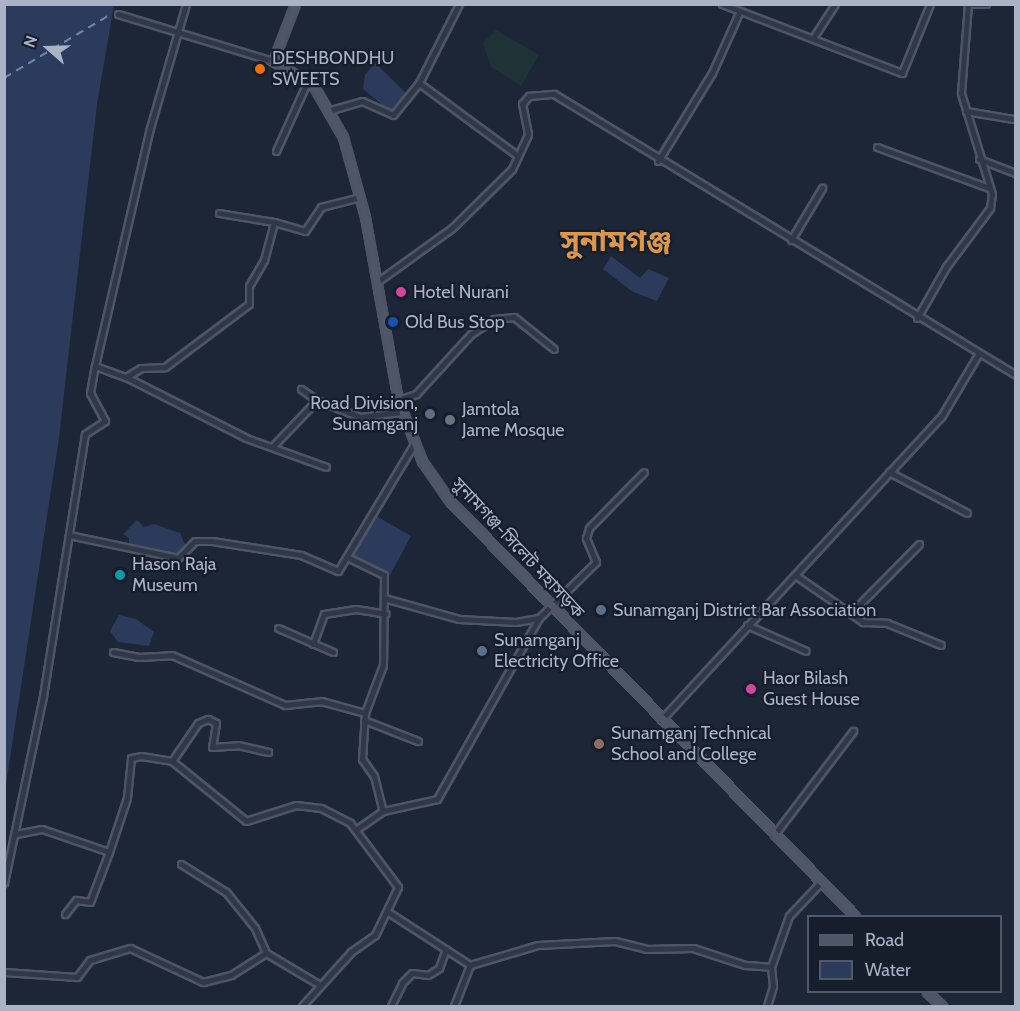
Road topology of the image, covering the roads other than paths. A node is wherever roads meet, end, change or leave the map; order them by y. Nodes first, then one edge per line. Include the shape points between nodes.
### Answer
1 (186, 4) edge
2 (295, 4) edge
3 (459, 4) edge
4 (722, 4) edge
5 (835, 4) edge
6 (930, 4) edge
7 (969, 4) edge
8 (986, 4) edge
9 (739, 13) junction
10 (118, 15) dead end
11 (180, 32) junction
12 (813, 38) junction
13 (273, 61) junction
14 (308, 80) junction
15 (419, 83) junction
16 (331, 110) junction
17 (966, 111) junction
18 (1013, 119) dead end
19 (877, 147) dead end
20 (276, 151) dead end
21 (518, 156) junction
22 (979, 159) junction
23 (658, 161) junction
24 (1016, 173) edge
25 (822, 188) dead end
26 (989, 188) junction
27 (360, 197) junction
28 (219, 213) dead end
29 (274, 222) junction
30 (791, 240) junction
31 (377, 282) junction
32 (917, 318) junction
33 (554, 349) dead end
34 (979, 353) junction
35 (95, 366) junction
36 (1016, 375) edge
37 (126, 377) junction
38 (301, 388) dead end
39 (317, 400) junction
40 (398, 400) junction
41 (401, 412) junction
42 (414, 444) junction
43 (273, 446) junction
44 (326, 466) dead end
45 (644, 472) dead end
46 (889, 472) junction
47 (967, 513) dead end
48 (69, 535) junction
49 (919, 544) dead end
50 (347, 557) junction
51 (795, 575) junction
52 (384, 598) junction
53 (552, 607) junction
54 (851, 613) junction
55 (386, 614) junction
56 (539, 618) junction
57 (747, 625) junction
58 (278, 628) dead end
59 (313, 644) junction
60 (941, 645) dead end
61 (806, 651) dead end
62 (113, 652) dead end
63 (333, 652) dead end
64 (364, 713) junction
65 (364, 720) junction
66 (661, 720) junction
67 (853, 731) dead end
68 (418, 741) dead end
69 (268, 752) dead end
70 (172, 761) junction
71 (383, 811) junction
72 (357, 829) junction
73 (16, 834) junction
74 (774, 835) junction
75 (109, 852) junction
76 (181, 864) dead end
77 (821, 882) junction
78 (4, 883) edge
79 (388, 912) junction
80 (65, 914) dead end
81 (854, 915) edge
82 (446, 949) junction
83 (266, 953) junction
84 (470, 965) junction
85 (771, 967) junction
86 (4, 972) edge
87 (320, 985) junction
88 (928, 993) edge
89 (302, 1006) edge
90 (392, 1006) edge
91 (454, 1006) edge
92 (767, 1006) edge
93 (942, 1006) edge

1 - 11 street
2 - 13 main road
3 - 15 street
4 - 9 street
5 - 12 street
6 - 12 street via 902,73
7 - 8 street
7 - 17 street via 961,83
9 - 12 street
9 - 23 street via 712,73
10 - 11 street
11 - 13 street
11 - 35 street via 150,128
13 - 14 main road, সুনামগঞ্জ-সিলেট মহাসড়ক
14 - 16 main road, সুনামগঞ্জ-সিলেট মহাসড়ক
14 - 20 street
15 - 16 street via 393,115 362,101
15 - 21 street
16 - 27 main road, সুনামগঞ্জ-সিলেট মহাসড়ক
17 - 18 street
17 - 22 street
19 - 26 street
21 - 23 street via 528,134 522,104 529,96 554,94
21 - 31 street via 512,169 452,228
22 - 24 street
22 - 26 street
23 - 30 street
25 - 30 street
26 - 32 street via 990,208 946,267
27 - 29 street via 321,207 305,231
27 - 31 main road, সুনামগঞ্জ-সিলেট মহাসড়ক
28 - 29 street
29 - 37 street via 264,260 249,286 249,304 165,367 141,368
30 - 32 street
31 - 40 main road, সুনামগঞ্জ-সিলেট মহাসড়ক
32 - 34 street
33 - 40 street via 514,317 494,319 471,334 416,394
34 - 36 street
34 - 46 street via 941,417
35 - 37 street
35 - 48 street via 90,393 105,421 85,434
37 - 43 street via 246,438
38 - 39 street
39 - 41 street via 360,417
39 - 43 street
40 - 41 main road, সুনামগঞ্জ-সিলেট মহাসড়ক
41 - 42 main road, সুনামগঞ্জ-সিলেট মহাসড়ক
42 - 50 street
42 - 53 main road, সুনামগঞ্জ-সিলেট মহাসড়ক via 449,500
43 - 44 street
45 - 53 street via 589,528 586,538 596,562
46 - 47 street
46 - 51 street
48 - 50 street via 178,558 195,541 212,541 301,555 338,572
48 - 73 street
49 - 54 street
50 - 52 street via 384,576
51 - 54 street
51 - 57 street
52 - 55 street
52 - 56 street via 452,618 516,622
53 - 56 street
53 - 66 main road, সুনামগঞ্জ-সিলেট মহাসড়ক
54 - 60 street via 863,622 887,622
55 - 59 street via 356,609 324,614
55 - 64 street via 382,666
56 - 71 street via 437,799
57 - 61 street
57 - 66 street
58 - 59 street
59 - 63 street
62 - 64 street via 139,657 172,655 285,705 321,701
64 - 65 street
65 - 68 street
65 - 71 street via 362,759 374,776
66 - 74 main road, সুনামগঞ্জ-সিলেট মহাসড়ক
67 - 74 street
69 - 70 street via 238,745 212,747 216,723 208,719 198,723
70 - 72 street via 246,821 296,805 321,808
70 - 75 street via 131,758 127,798
71 - 72 street
72 - 79 street via 397,885
73 - 75 street via 42,830
73 - 78 street
74 - 77 main road, সুনামগঞ্জ-সিলেট মহাসড়ক
75 - 80 street via 90,902 76,900
76 - 83 street via 226,892 255,928
77 - 81 main road, সুনামগঞ্জ-সিলেট মহাসড়ক
77 - 85 street via 789,916
79 - 82 street
79 - 87 street via 375,935
82 - 84 street
82 - 90 street via 439,968 429,975 412,973 402,982
83 - 86 street via 231,975 203,982 130,948 90,960 77,977
83 - 87 street
84 - 85 street via 538,945 615,941 646,949 708,950 745,965
84 - 91 street
85 - 92 street via 773,986
87 - 89 street
88 - 93 main road

